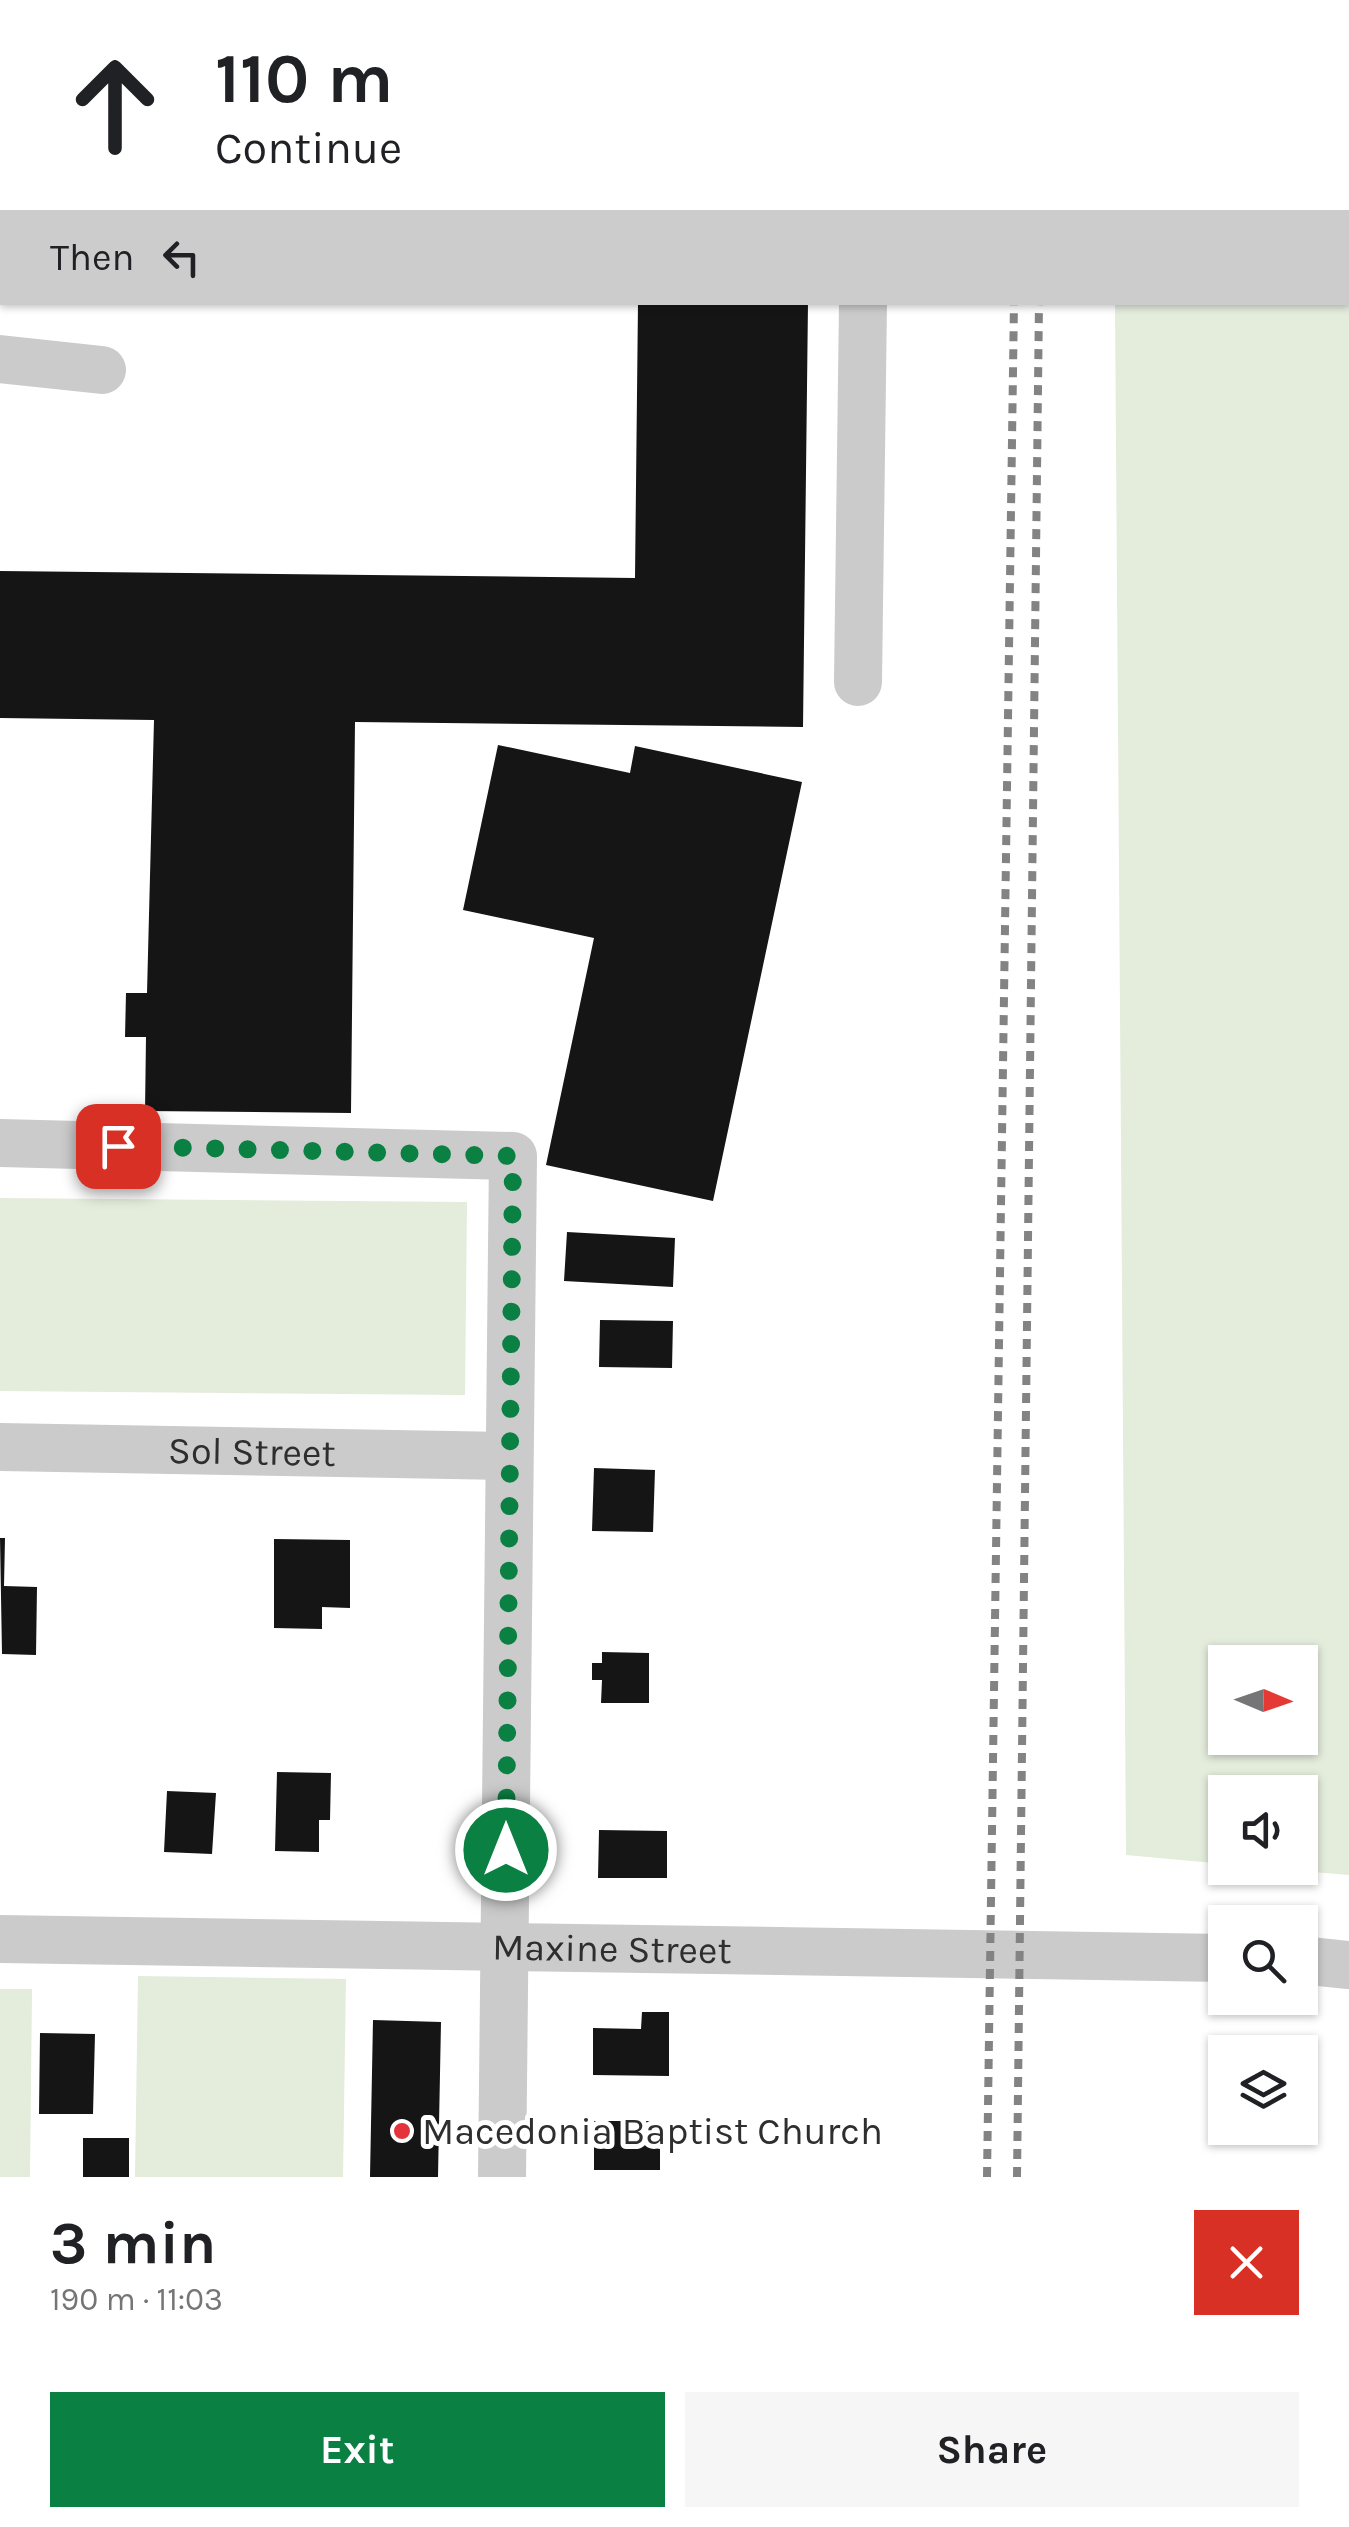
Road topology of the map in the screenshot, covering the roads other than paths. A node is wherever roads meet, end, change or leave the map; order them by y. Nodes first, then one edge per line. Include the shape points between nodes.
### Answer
1 (863, 305) edge
2 (0, 360) edge
3 (102, 370) dead end
4 (858, 682) dead end
5 (0, 1144) edge
6 (0, 1447) edge
7 (506, 1456) junction
8 (0, 1940) edge
9 (506, 1949) junction
10 (1208, 1958) edge
11 (1318, 1962) edge
12 (1349, 1965) edge
13 (502, 2177) edge

1 - 4 street
2 - 3 street
5 - 7 street via 513,1156
6 - 7 street, Sol Street
7 - 9 street
8 - 9 street, Maxine Street
9 - 10 street, Maxine Street
9 - 13 street
11 - 12 street

